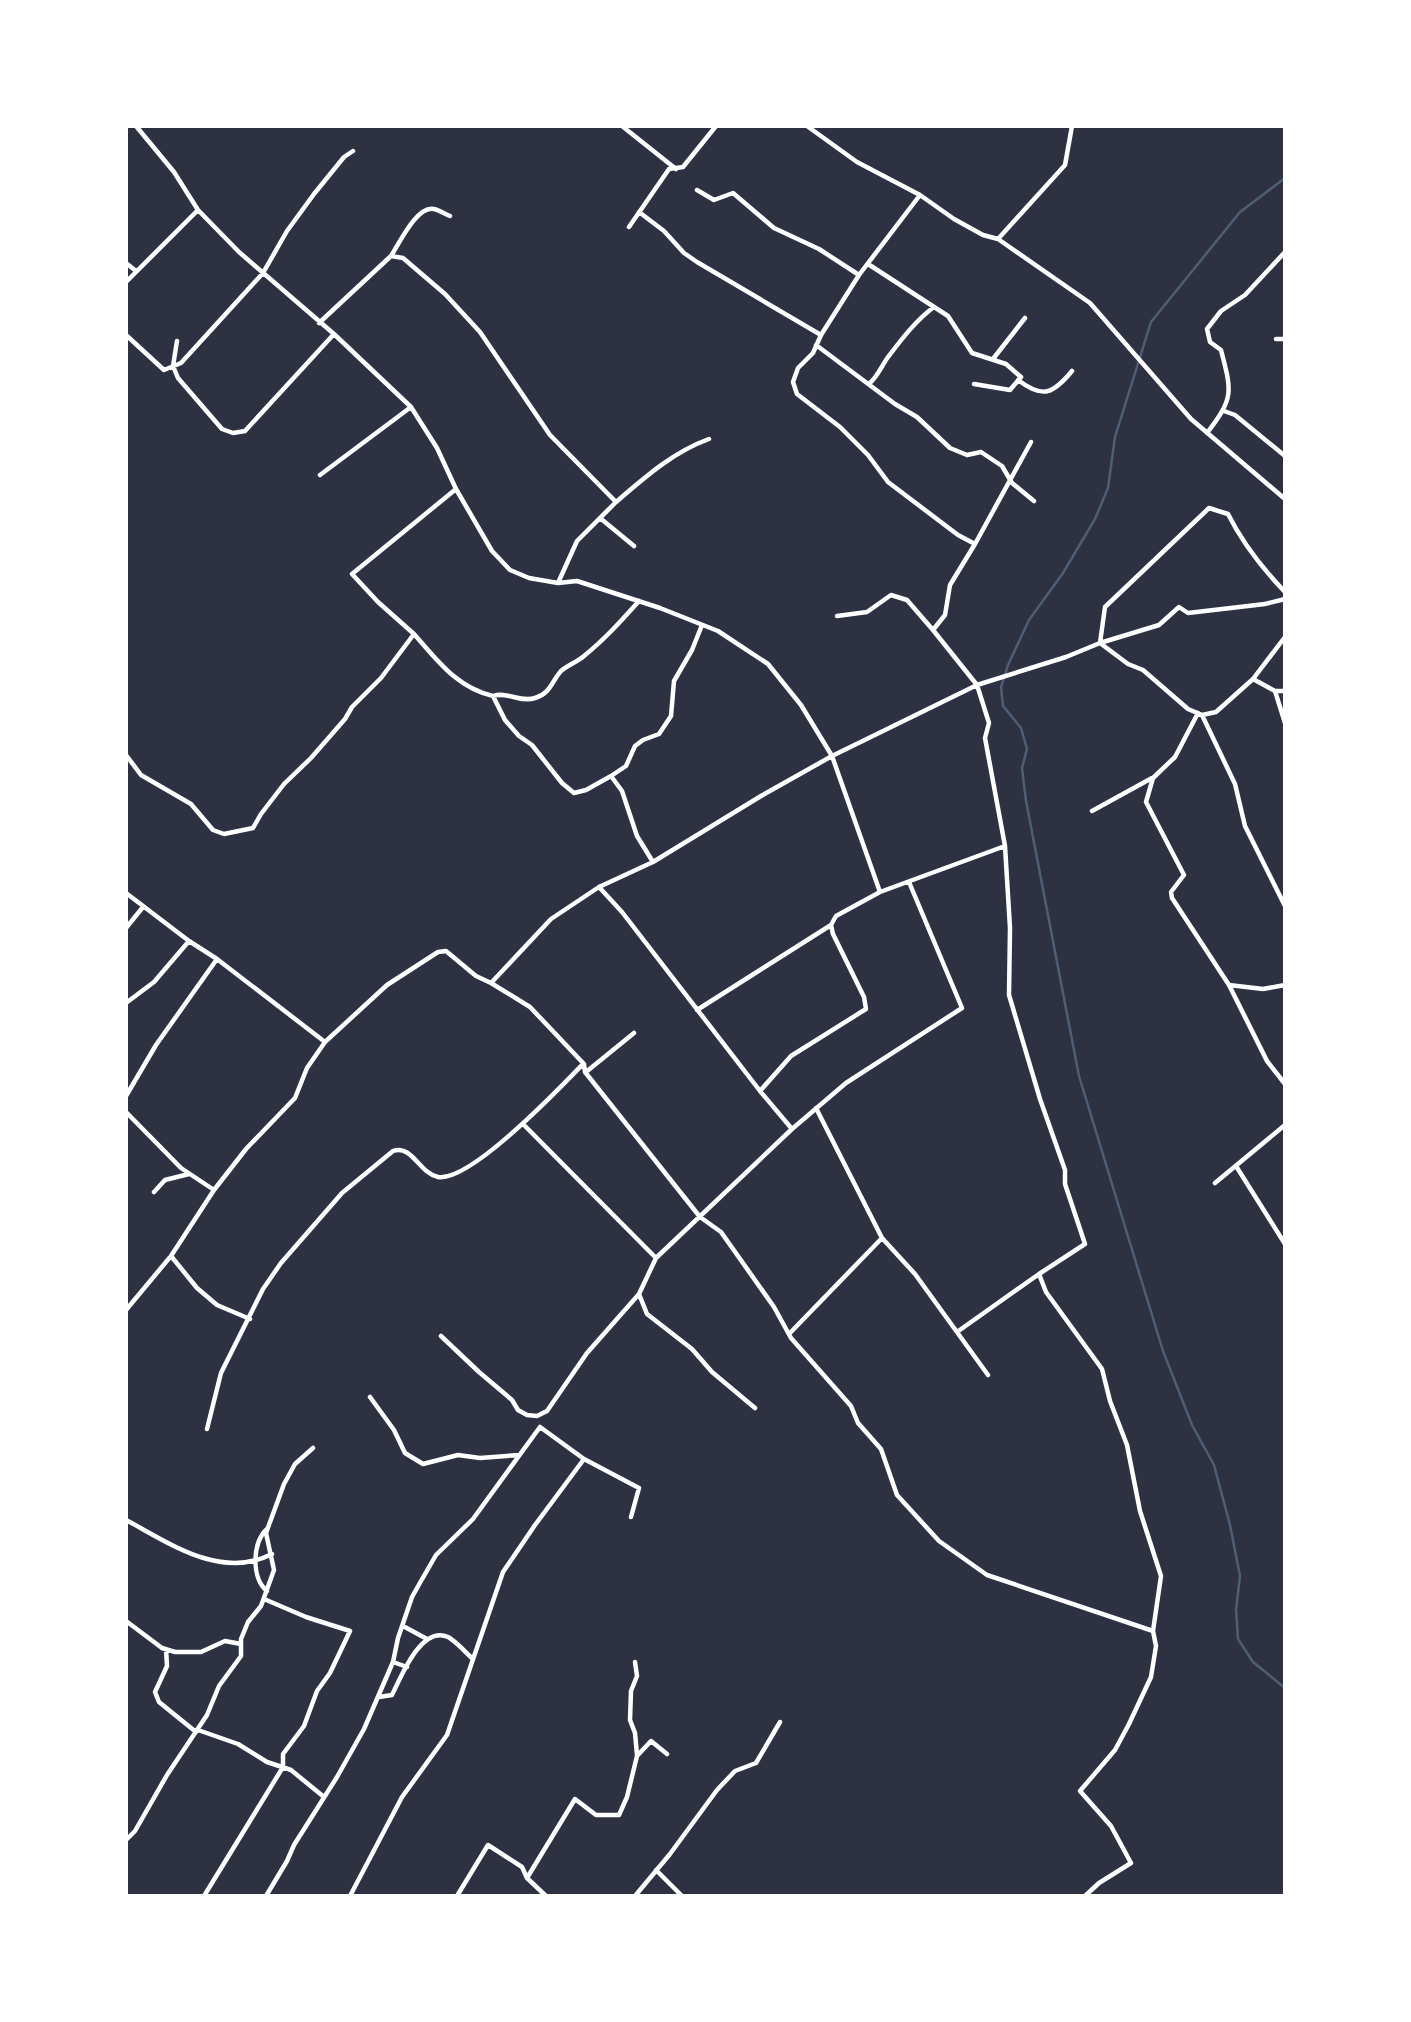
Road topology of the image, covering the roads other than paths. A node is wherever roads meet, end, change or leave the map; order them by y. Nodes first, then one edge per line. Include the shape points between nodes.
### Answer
1 (136, 126) edge
2 (622, 126) edge
3 (716, 126) edge
4 (807, 126) edge
5 (1072, 126) edge
6 (354, 151) dead end
7 (676, 169) junction
8 (697, 190) dead end
9 (920, 195) junction
10 (198, 210) junction
11 (639, 212) junction
12 (450, 216) dead end
13 (629, 227) dead end
14 (998, 239) junction
15 (1285, 252) edge
16 (391, 257) junction
17 (126, 263) edge
18 (868, 264) junction
19 (136, 271) junction
20 (263, 273) junction
21 (859, 275) junction
22 (126, 282) edge
23 (934, 307) junction
24 (1025, 318) dead end
25 (319, 323) junction
26 (334, 334) junction
27 (126, 335) edge
28 (821, 335) junction
29 (1276, 339) dead end
30 (1285, 340) edge
31 (177, 341) dead end
32 (816, 345) junction
33 (993, 359) junction
34 (173, 366) junction
35 (1072, 371) dead end
36 (1018, 380) junction
37 (869, 384) junction
38 (974, 384) dead end
39 (411, 407) junction
40 (1224, 411) junction
41 (1207, 433) junction
42 (709, 439) dead end
43 (1031, 442) dead end
44 (1285, 456) edge
45 (320, 475) dead end
46 (1009, 479) junction
47 (456, 489) junction
48 (1285, 499) edge
49 (1034, 501) dead end
50 (616, 502) junction
51 (600, 518) junction
52 (975, 544) junction
53 (634, 546) dead end
54 (558, 583) junction
55 (1285, 592) edge
56 (1285, 599) edge
57 (639, 601) junction
58 (838, 616) dead end
59 (702, 625) junction
60 (933, 630) junction
61 (414, 634) junction
62 (1285, 637) edge
63 (1100, 643) junction
64 (1253, 679) junction
65 (977, 685) junction
66 (1275, 691) junction
67 (1285, 691) edge
68 (493, 696) junction
69 (1200, 714) junction
70 (1285, 723) edge
71 (126, 755) edge
72 (832, 756) junction
73 (611, 776) junction
74 (1153, 778) junction
75 (1092, 810) dead end
76 (1005, 846) junction
77 (653, 862) junction
78 (909, 882) junction
79 (599, 887) junction
80 (880, 892) junction
81 (126, 893) edge
82 (1285, 906) edge
83 (144, 907) junction
84 (831, 925) junction
85 (126, 928) edge
86 (189, 941) junction
87 (217, 959) junction
88 (491, 983) junction
89 (1229, 985) junction
90 (1285, 985) edge
91 (126, 1003) edge
92 (697, 1010) junction
93 (634, 1033) dead end
94 (325, 1042) junction
95 (584, 1064) junction
96 (585, 1072) junction
97 (1285, 1084) edge
98 (760, 1091) junction
99 (126, 1096) edge
100 (816, 1108) junction
101 (126, 1112) edge
102 (523, 1125) junction
103 (1285, 1125) edge
104 (792, 1129) junction
105 (1236, 1166) junction
106 (190, 1174) junction
107 (1215, 1183) dead end
108 (214, 1190) junction
109 (154, 1192) dead end
110 (700, 1217) junction
111 (882, 1238) junction
112 (1285, 1244) edge
113 (171, 1256) junction
114 (656, 1258) junction
115 (1039, 1274) junction
116 (639, 1294) junction
117 (126, 1310) edge
118 (250, 1319) junction
119 (957, 1332) junction
120 (789, 1335) junction
121 (441, 1336) dead end
122 (988, 1375) dead end
123 (370, 1397) dead end
124 (755, 1408) dead end
125 (537, 1416) junction
126 (540, 1427) junction
127 (207, 1429) dead end
128 (313, 1448) dead end
129 (519, 1455) junction
130 (584, 1460) junction
131 (631, 1517) dead end
132 (126, 1520) edge
133 (268, 1528) junction
134 (272, 1554) junction
135 (256, 1562) junction
136 (267, 1591) junction
137 (264, 1599) junction
138 (126, 1621) edge
139 (402, 1626) junction
140 (1153, 1631) junction
141 (427, 1639) junction
142 (241, 1644) junction
143 (166, 1649) junction
144 (473, 1659) junction
145 (393, 1662) junction
146 (635, 1662) dead end
147 (407, 1667) junction
148 (379, 1698) junction
149 (780, 1722) dead end
150 (197, 1731) junction
151 (667, 1754) dead end
152 (637, 1756) junction
153 (283, 1767) junction
154 (324, 1797) junction
155 (126, 1840) edge
156 (656, 1870) junction
157 (527, 1878) junction
158 (204, 1896) edge
159 (266, 1896) edge
160 (349, 1896) edge
161 (457, 1896) edge
162 (546, 1896) edge
163 (635, 1896) edge
164 (682, 1896) edge
165 (1085, 1896) edge

1 - 10 street
2 - 7 street
3 - 7 street
4 - 9 street via 858,162
5 - 14 street via 1065,164
6 - 20 street via 344,156 314,194
7 - 11 street via 669,169
8 - 21 street via 714,200 733,193 774,228
9 - 14 street via 954,219
9 - 18 street
10 - 19 street
10 - 20 street
11 - 13 street
11 - 28 street via 684,253
12 - 16 street via 433,208 423,211
14 - 41 street via 1090,303
15 - 40 street via 1207,329 1210,342 1221,350 1230,382
16 - 25 street
16 - 50 street via 403,258 480,332 550,435
17 - 19 street
18 - 21 street
18 - 23 street
19 - 22 street
20 - 25 street
20 - 34 street via 181,363
21 - 28 street
23 - 33 street via 948,316 972,353
23 - 37 street
24 - 33 street
25 - 26 street
26 - 34 street via 245,431 222,429
26 - 39 street
27 - 34 street via 164,370
28 - 32 street
29 - 30 street
31 - 34 street
32 - 37 street
32 - 52 street via 798,368 793,382 797,394 868,454 888,482
33 - 36 street via 1006,364 1021,377
35 - 36 street via 1058,387 1045,393 1030,390
36 - 38 street via 1010,390
37 - 46 street via 917,417 950,448 967,455 981,452 1002,466
39 - 45 street
39 - 47 street
40 - 41 street
40 - 44 street
41 - 48 street
42 - 50 street via 650,472
43 - 46 street
46 - 49 street
46 - 52 street
47 - 54 street via 492,551 510,570
47 - 61 street via 352,574
50 - 51 street
51 - 53 street
51 - 54 street via 577,541
52 - 60 street via 950,585 945,615
54 - 57 street via 577,581
55 - 63 street via 1253,556 1228,514 1209,508 1105,607
56 - 63 street via 1188,612 1179,607 1159,625
57 - 59 street
57 - 68 street via 604,639 564,668 549,691 520,700
58 - 60 street via 867,612 891,595 906,600
59 - 72 street via 768,664 801,705
59 - 73 street via 674,681 671,716 659,734 635,746 626,766
60 - 65 street
61 - 68 street via 452,675 475,692
61 - 71 street via 381,678 284,784 253,828 224,834 214,830 191,804 141,775
62 - 64 street
63 - 65 street
63 - 69 street
64 - 66 street
64 - 69 street via 1216,712
65 - 72 street
65 - 76 street via 989,723 985,738
66 - 67 street
66 - 70 street
68 - 73 street via 519,737 533,746 574,793
69 - 74 street via 1175,757
69 - 82 street via 1235,784 1245,826
72 - 77 street
72 - 80 street
73 - 77 street
74 - 75 street
74 - 89 street via 1146,802 1184,875 1171,892 1172,898
76 - 78 street
76 - 115 street via 1009,995 1085,1244
77 - 79 street
78 - 80 street
78 - 100 street via 962,1008 846,1083
79 - 88 street via 551,919
79 - 92 street
80 - 84 street via 835,916
81 - 83 street
83 - 85 street
83 - 86 street
84 - 92 street
84 - 98 street via 866,1009 791,1056
86 - 87 street
86 - 91 street via 154,982
87 - 94 street
87 - 99 street
88 - 94 street via 446,951 438,952 387,985
88 - 95 street via 530,1007
89 - 90 street via 1263,989
89 - 97 street via 1267,1061
92 - 98 street
93 - 96 street
94 - 108 street via 307,1068 295,1098
95 - 96 street
95 - 102 street
96 - 110 street
98 - 104 street
100 - 104 street
100 - 111 street
101 - 106 street
102 - 114 street
102 - 118 street via 448,1176 438,1177 405,1150 393,1150 342,1193 281,1263
103 - 105 street
104 - 110 street
105 - 107 street
105 - 112 street
106 - 108 street
106 - 109 street via 165,1180
108 - 113 street
110 - 114 street
110 - 120 street via 721,1232
111 - 119 street
111 - 120 street
113 - 117 street
113 - 118 street via 217,1304
114 - 116 street
115 - 119 street
115 - 140 street via 1046,1292 1102,1369 1128,1445 1140,1511 1161,1576
116 - 124 street via 647,1314
116 - 125 street via 587,1353 547,1410
118 - 127 street via 221,1373
119 - 122 street
120 - 140 street via 851,1406 858,1423 881,1449 897,1495 939,1541 987,1575
121 - 125 street via 519,1409
123 - 129 street via 405,1453 423,1464 458,1455
125 - 126 street
126 - 129 street
126 - 130 street
128 - 133 street via 295,1464
129 - 139 street via 473,1519 436,1555 412,1597
130 - 131 street via 639,1488
130 - 144 street via 503,1572
132 - 135 street via 201,1558
133 - 134 street
133 - 135 street via 260,1535
134 - 135 street
134 - 136 street via 274,1570
135 - 136 street
136 - 137 street
137 - 142 street via 248,1622
137 - 153 street via 350,1631 317,1691 304,1726 283,1754
138 - 143 street
139 - 141 street
139 - 145 street
140 - 165 street via 1156,1646 1151,1676 1115,1750 1080,1791 1111,1826 1131,1863
141 - 144 street via 447,1637
141 - 147 street
142 - 143 street via 220,1642 211,1649 185,1653
142 - 150 street via 240,1656
143 - 150 street via 167,1666 155,1692 159,1702
144 - 160 street via 447,1735 402,1797
145 - 147 street
145 - 148 street
146 - 152 street via 630,1720
147 - 148 street via 392,1695
148 - 154 street
149 - 156 street via 756,1763 735,1771 717,1790
150 - 153 street via 238,1744
150 - 155 street
151 - 152 street via 651,1741
152 - 157 street via 619,1815 596,1815 575,1799
153 - 154 street
153 - 158 street
154 - 159 street
156 - 163 street
156 - 164 street
157 - 161 street via 523,1867 488,1845
157 - 162 street

